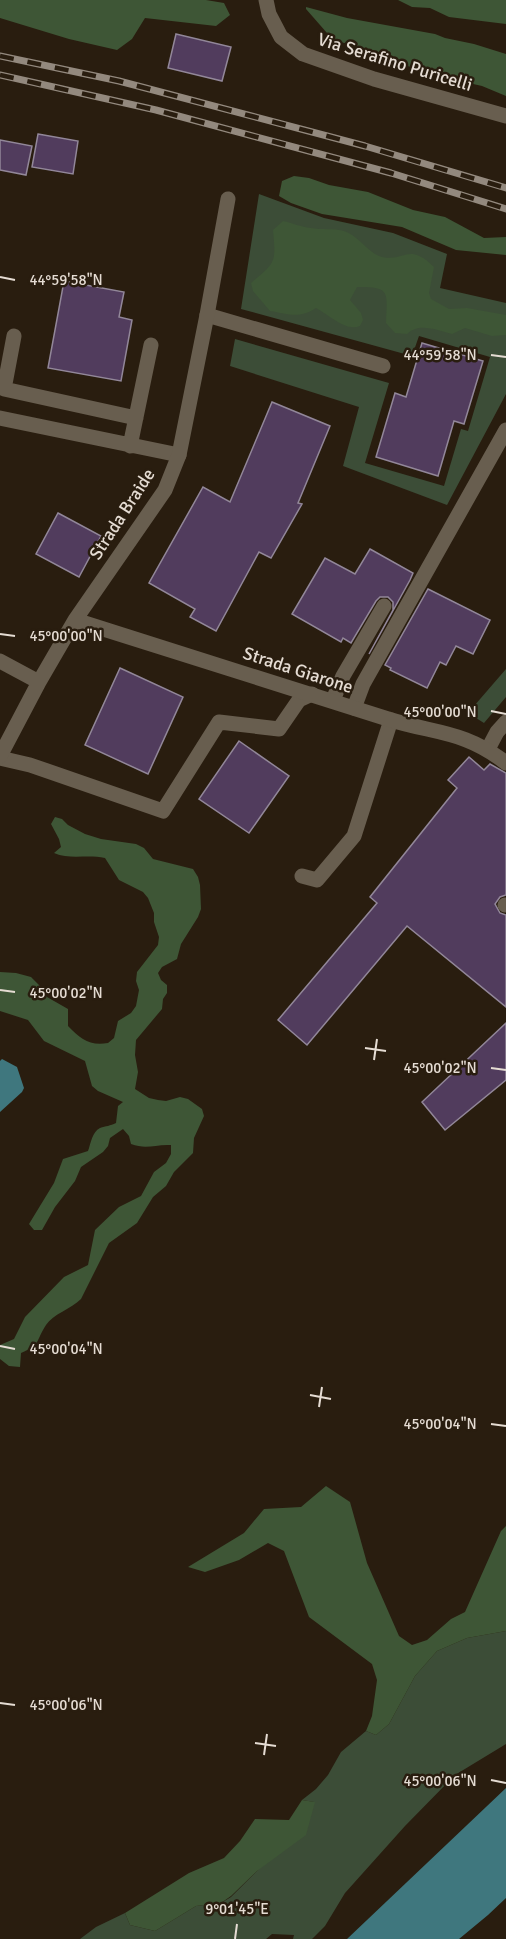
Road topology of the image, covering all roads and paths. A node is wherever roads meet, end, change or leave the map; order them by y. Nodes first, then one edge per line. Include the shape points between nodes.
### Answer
1 (266, 0) edge
2 (506, 116) edge
3 (228, 199) dead end
4 (207, 315) junction
5 (14, 336) dead end
6 (151, 345) dead end
7 (383, 366) dead end
8 (0, 418) edge
9 (135, 418) junction
10 (506, 430) edge
11 (130, 446) junction
12 (179, 455) junction
13 (384, 606) dead end
14 (75, 621) junction
15 (0, 661) edge
16 (39, 682) junction
17 (312, 694) junction
18 (333, 700) junction
19 (354, 708) junction
20 (391, 720) junction
21 (506, 722) edge
22 (488, 749) junction
23 (0, 757) edge
24 (506, 762) edge
25 (302, 876) dead end

1 - 2 street, Via Serafino Puricelli via 281,37 303,54 374,79
3 - 4 street, Strada Braide
4 - 7 street
4 - 12 street, Strada Braide
5 - 9 street via 4,389
6 - 9 street
8 - 11 street
9 - 11 street
10 - 19 street via 363,684
11 - 12 street
12 - 14 street, Strada Braide via 165,490
13 - 18 street
14 - 16 street, Strada Braide
14 - 17 street, Strada Giarone
15 - 16 street
16 - 23 street, Strada Braide
17 - 18 street, Strada Giarone
17 - 23 street via 299,700 279,729 219,722 163,811
18 - 19 street, Strada Giarone
19 - 20 street, Strada Giarone
20 - 22 street, Strada Giarone via 465,738
20 - 25 street via 354,836 317,880
21 - 22 street
22 - 24 street, Strada Giarone

